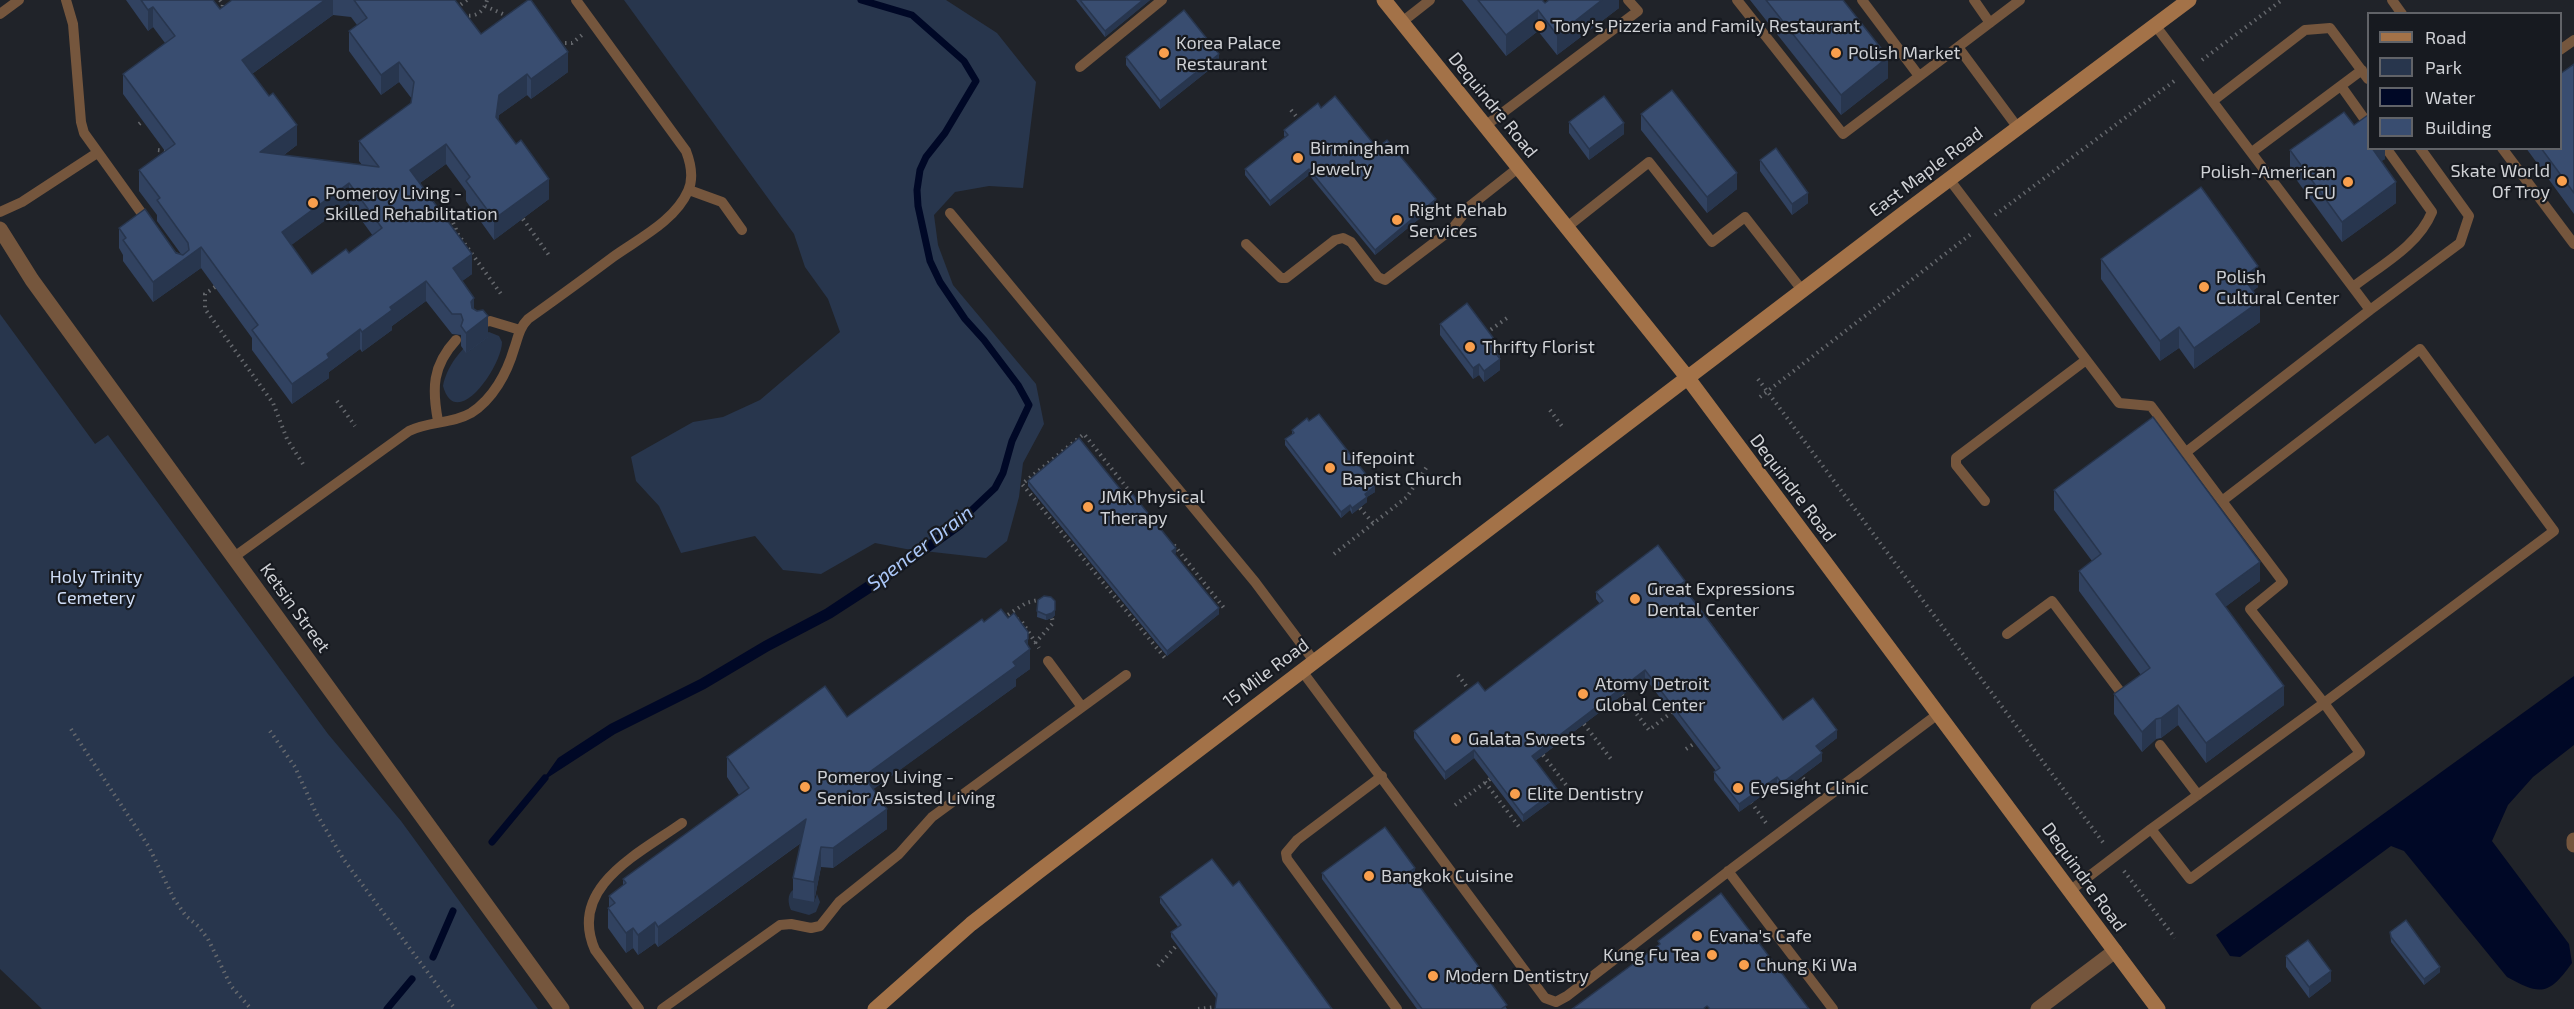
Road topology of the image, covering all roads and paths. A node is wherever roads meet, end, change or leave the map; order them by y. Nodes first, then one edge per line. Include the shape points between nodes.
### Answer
1 (20, 0) edge
2 (66, 0) edge
3 (220, 0) edge
4 (452, 0) edge
5 (467, 0) edge
6 (487, 0) edge
7 (576, 0) edge
8 (1162, 0) edge
9 (1384, 0) edge
10 (1430, 0) edge
11 (1628, 0) edge
12 (1737, 0) edge
13 (1862, 0) edge
14 (1974, 0) edge
15 (2020, 0) edge
16 (2282, 0) edge
17 (2180, 3) edge
18 (485, 6) junction
19 (455, 9) junction
20 (0, 14) edge
21 (221, 14) edge
22 (505, 15) edge
23 (470, 16) junction
24 (1402, 22) junction
25 (1990, 23) junction
26 (470, 25) edge
27 (2155, 26) junction
28 (583, 35) dead end
29 (553, 43) edge
30 (1958, 47) junction
31 (2207, 57) dead end
32 (1080, 67) dead end
33 (2365, 74) edge
34 (1919, 76) junction
35 (2176, 79) dead end
36 (2341, 86) junction
37 (2214, 100) junction
38 (1291, 110) dead end
39 (1301, 122) edge
40 (2367, 123) edge
41 (1485, 126) junction
42 (2018, 128) junction
43 (175, 146) edge
44 (158, 150) dead end
45 (2387, 150) edge
46 (2421, 150) edge
47 (2504, 150) edge
48 (168, 151) junction
49 (2252, 152) junction
50 (97, 153) junction
51 (172, 159) edge
52 (1518, 168) junction
53 (1949, 178) junction
54 (689, 190) junction
55 (431, 208) edge
56 (2005, 208) dead end
57 (0, 212) edge
58 (950, 213) dead end
59 (523, 219) edge
60 (1567, 226) junction
61 (0, 229) edge
62 (153, 230) edge
63 (742, 230) dead end
64 (1968, 236) dead end
65 (1245, 244) dead end
66 (2574, 244) edge
67 (551, 258) dead end
68 (215, 287) edge
69 (2353, 287) junction
70 (1802, 290) junction
71 (501, 294) dead end
72 (2370, 310) junction
73 (1507, 318) dead end
74 (478, 324) edge
75 (520, 330) junction
76 (1484, 336) edge
77 (456, 340) dead end
78 (2086, 360) junction
79 (1687, 377) junction
80 (1758, 379) dead end
81 (1767, 391) junction
82 (1760, 397) dead end
83 (337, 401) dead end
84 (1550, 410) dead end
85 (438, 421) junction
86 (356, 426) dead end
87 (1564, 429) dead end
88 (2186, 453) junction
89 (1104, 459) junction
90 (303, 464) dead end
91 (1096, 465) edge
92 (1428, 465) dead end
93 (1115, 473) junction
94 (1108, 479) edge
95 (1135, 497) edge
96 (1985, 501) dead end
97 (2222, 501) junction
98 (1360, 508) edge
99 (1373, 524) junction
100 (1169, 539) edge
101 (1334, 554) dead end
102 (234, 557) junction
103 (1205, 584) junction
104 (1198, 589) edge
105 (1041, 603) edge
106 (1224, 608) dead end
107 (1009, 613) junction
108 (1052, 618) edge
109 (996, 624) edge
110 (2007, 634) dead end
111 (1035, 643) junction
112 (1165, 658) edge
113 (1048, 661) joint
114 (1308, 666) junction
115 (1126, 675) dead end
116 (1458, 675) dead end
117 (1473, 694) edge
118 (1622, 695) edge
119 (2125, 698) edge
120 (2324, 703) junction
121 (1082, 707) junction
122 (1672, 712) edge
123 (1938, 714) junction
124 (1584, 724) edge
125 (71, 729) dead end
126 (270, 731) dead end
127 (1695, 742) edge
128 (2160, 745) dead end
129 (1686, 749) dead end
130 (1543, 755) edge
131 (1611, 759) dead end
132 (1382, 776) junction
133 (1802, 776) edge
134 (1490, 778) edge
135 (1485, 782) junction
136 (1570, 790) dead end
137 (1812, 790) dead end
138 (2198, 795) junction
139 (894, 800) dead end
140 (1751, 802) edge
141 (1455, 804) dead end
142 (874, 810) edge
143 (682, 823) dead end
144 (1767, 823) dead end
145 (1520, 828) dead end
146 (2151, 829) junction
147 (2574, 840) edge
148 (2574, 845) edge
149 (2106, 847) dead end
150 (1728, 871) junction
151 (2124, 872) dead end
152 (2071, 890) junction
153 (2175, 938) dead end
154 (1177, 945) edge
155 (2115, 951) junction
156 (1158, 966) dead end
157 (1216, 1007) edge
158 (251, 1009) edge
159 (455, 1009) edge
160 (562, 1009) edge
161 (639, 1009) edge
162 (662, 1009) edge
163 (874, 1009) edge
164 (1198, 1009) edge
165 (1397, 1009) edge
166 (1833, 1009) edge
167 (2038, 1009) edge
168 (2158, 1009) edge

1 - 20 lane
2 - 50 lane via 73,24 81,122
3 - 21 path
4 - 19 path
5 - 19 path
6 - 18 path
7 - 54 lane via 686,151 692,177
8 - 32 lane
9 - 24 main road, Dequindre Road
10 - 24 lane
11 - 41 lane via 1638,11
12 - 34 lane via 1843,134
13 - 34 lane
14 - 25 lane
15 - 25 lane
16 - 31 path
17 - 27 main road, East Maple Road
18 - 22 path
18 - 23 path
19 - 23 path
23 - 26 path
24 - 41 main road, Dequindre Road
25 - 30 lane
27 - 37 lane
27 - 42 main road, East Maple Road
28 - 29 path via 572,43
30 - 34 lane
30 - 42 lane
33 - 36 lane
33 - 37 lane via 2330,28 2305,30
35 - 56 path
36 - 40 lane
36 - 49 lane
37 - 49 lane
38 - 39 path
41 - 52 main road, Dequindre Road
42 - 53 main road, East Maple Road
43 - 48 path
44 - 48 path
45 - 69 lane via 2432,212 2426,228 2414,240
46 - 72 lane via 2469,216 2460,243
47 - 66 lane
48 - 51 path
49 - 69 lane
50 - 57 lane
50 - 62 lane
52 - 60 main road, Dequindre Road
52 - 65 lane via 1470,206 1452,229 1385,279 1378,277 1351,242 1343,238 1286,278 1281,278
53 - 70 main road, East Maple Road
53 - 78 lane
54 - 63 lane via 722,202
54 - 75 lane via 659,225 528,320
55 - 71 path via 445,212
58 - 114 lane via 1255,582
59 - 67 path
60 - 70 lane via 1649,162 1712,242 1745,217
60 - 79 main road, Dequindre Road
61 - 102 street, Ketsin Street via 32,280
64 - 81 path
68 - 90 path via 205,294 205,309 273,403 287,439
69 - 72 lane
70 - 79 main road, East Maple Road
72 - 88 lane
73 - 76 path
74 - 75 lane via 490,321
75 - 85 lane via 497,387 484,403 460,418
77 - 85 lane via 446,352 433,387
78 - 88 lane via 2119,403 2151,406
78 - 96 lane via 1956,458 1956,465
79 - 114 main road, 15 Mile Road
79 - 123 main road, Dequindre Road
80 - 81 path
81 - 82 path
81 - 149 path
83 - 86 path
84 - 87 path
85 - 102 lane via 409,431
88 - 97 lane
89 - 91 path
89 - 93 path
89 - 112 path via 1084,434 1022,484
92 - 99 path via 1407,497
93 - 94 path
93 - 95 path
97 - 120 lane via 2283,582 2250,609
97 - 120 lane via 2420,349 2554,531
98 - 99 path
99 - 101 path
100 - 103 path
102 - 160 street, Ketsin Street
103 - 104 path
103 - 106 path
105 - 107 path via 1033,601
107 - 109 path
107 - 111 path via 1022,622
108 - 111 path via 1053,624
110 - 119 lane via 2052,601
111 - 113 path
113 - 121 lane
114 - 132 lane
114 - 163 main road, 15 Mile Road via 979,918
115 - 121 lane
116 - 117 path
118 - 122 path via 1649,730
120 - 138 lane
120 - 146 lane via 2360,753 2190,879
121 - 162 lane via 932,817 899,854 839,902 820,926 780,925
123 - 150 lane
123 - 152 main road, Dequindre Road
124 - 131 path
125 - 158 path via 149,848 174,899 208,939 231,986
126 - 159 path via 295,767 344,860
127 - 129 path
128 - 138 lane
130 - 136 path
132 - 150 lane via 1545,998 1556,1002
132 - 165 lane via 1297,840 1286,853
133 - 137 path
134 - 135 path
135 - 141 path
135 - 145 path
138 - 146 lane
139 - 142 path
140 - 144 path
143 - 161 lane via 608,876 588,914 595,950
146 - 152 lane
147 - 148 street
150 - 166 lane
151 - 153 path
152 - 155 main road, Dequindre Road
154 - 156 path
155 - 167 street
155 - 168 main road, Dequindre Road
157 - 164 path

